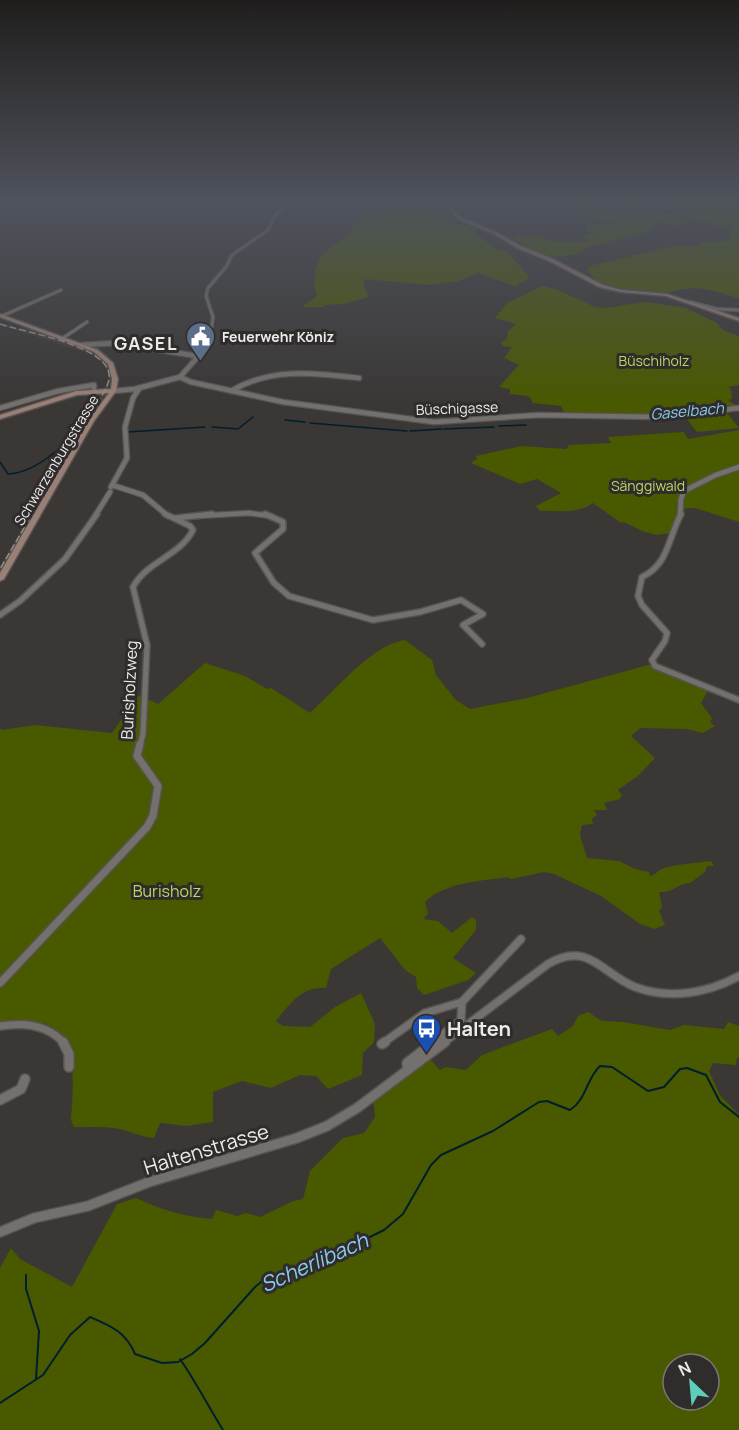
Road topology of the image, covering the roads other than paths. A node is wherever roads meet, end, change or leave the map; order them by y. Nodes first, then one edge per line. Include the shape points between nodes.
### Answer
1 (224, 270) edge
2 (570, 270) edge
3 (61, 290) dead end
4 (690, 302) junction
5 (733, 310) junction
6 (739, 310) edge
7 (1, 316) edge
8 (736, 319) edge
9 (87, 322) dead end
10 (63, 338) junction
11 (82, 345) junction
12 (197, 356) junction
13 (180, 377) junction
14 (359, 378) dead end
15 (139, 388) junction
16 (94, 390) junction
17 (113, 391) junction
18 (231, 391) junction
19 (0, 408) edge
20 (739, 408) edge
21 (0, 417) edge
22 (739, 467) edge
23 (111, 488) junction
24 (172, 518) junction
25 (0, 579) edge
26 (0, 615) edge
27 (482, 644) dead end
28 (739, 700) edge
29 (520, 939) dead end
30 (739, 976) edge
31 (0, 983) edge
32 (462, 1002) junction
33 (0, 1026) edge
34 (382, 1044) dead end
35 (69, 1067) dead end
36 (408, 1070) junction
37 (26, 1079) dead end
38 (0, 1100) edge
39 (0, 1232) edge

1 - 12 street via 208,288 212,331 208,345
2 - 4 street via 618,290 657,293
3 - 7 street
4 - 5 street
4 - 8 street
5 - 6 street
5 - 8 street via 729,313
7 - 10 street, Schwarzenburgstrasse
9 - 10 street
10 - 11 street, Schwarzenburgstrasse
11 - 12 street via 117,343
11 - 17 street, Schwarzenburgstrasse via 100,353 110,363
12 - 13 street
13 - 15 street
13 - 18 street, Büschigasse
14 - 18 street via 288,372 256,378
15 - 17 street
15 - 23 street via 125,427 127,458
16 - 17 street
16 - 19 street via 94,386 82,387
16 - 21 street
17 - 25 street, Schwarzenburgstrasse via 91,421
18 - 20 street, Büschigasse via 289,403 434,422 539,415 660,417
22 - 28 street via 684,491 682,513 667,554 652,573 642,577 638,596 667,633 652,660 655,666
23 - 24 street via 143,495
23 - 26 street via 68,555
24 - 27 street via 236,513 277,517 284,524 283,529 255,553 274,583 289,596 377,620 461,600 483,614 463,625
24 - 31 street, Burisholzweg via 190,526 193,533 139,575 133,587 147,645 143,734 137,756 158,786 153,816 123,854
29 - 32 street, Haltenstrasse
30 - 36 street, Haltenstrasse via 702,990 664,993 623,981 585,956 562,956
32 - 34 street via 423,1014
32 - 36 street, Haltenstrasse via 461,1020 407,1063
33 - 35 street via 24,1023 51,1031 65,1045
36 - 39 street, Haltenstrasse via 357,1108 313,1132
37 - 38 street via 21,1089

